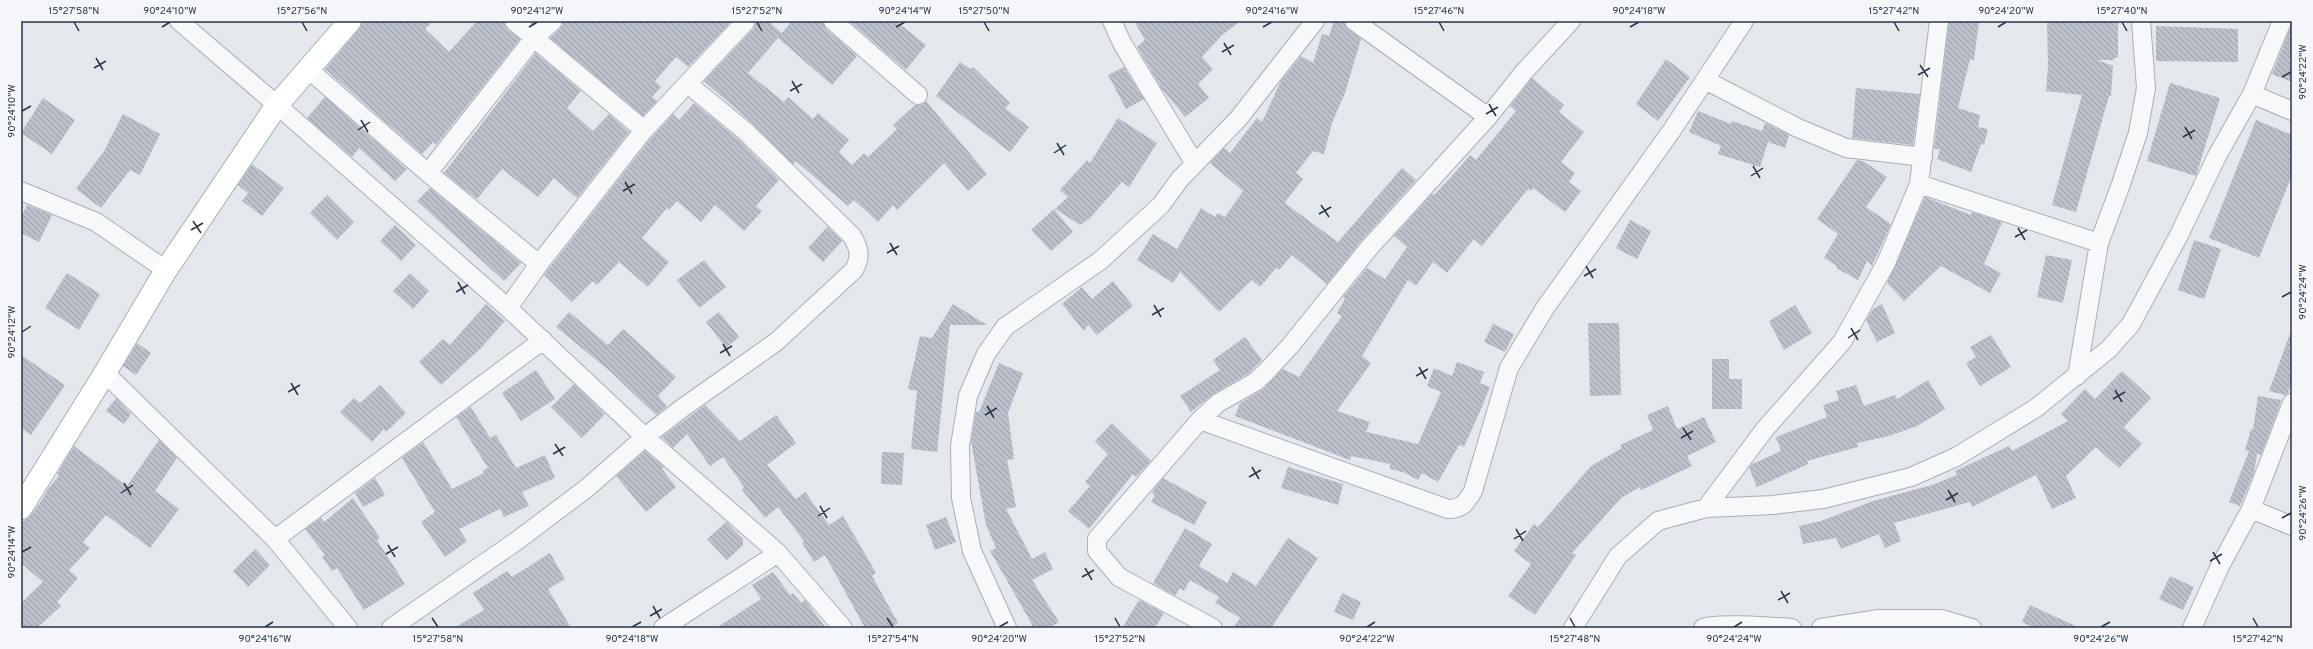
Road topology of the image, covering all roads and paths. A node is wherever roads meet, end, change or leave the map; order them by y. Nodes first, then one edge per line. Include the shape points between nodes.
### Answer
1 (179, 21) edge
2 (350, 21) edge
3 (514, 21) edge
4 (553, 21) edge
5 (746, 21) edge
6 (833, 21) edge
7 (1112, 21) edge
8 (1315, 21) edge
9 (1354, 21) edge
10 (1571, 21) edge
11 (1744, 21) edge
12 (1940, 21) edge
13 (2141, 21) edge
14 (2282, 21) edge
15 (534, 38) junction
16 (308, 69) junction
17 (1705, 80) junction
18 (688, 84) junction
19 (2252, 94) junction
20 (918, 95) dead end
21 (277, 105) junction
22 (2292, 111) edge
23 (1488, 117) junction
24 (644, 130) junction
25 (1923, 157) junction
26 (1195, 164) junction
27 (428, 173) junction
28 (1919, 184) junction
29 (21, 190) edge
30 (2099, 243) junction
31 (539, 264) junction
32 (166, 270) junction
33 (508, 308) junction
34 (543, 340) junction
35 (105, 373) junction
36 (2077, 376) junction
37 (2292, 403) edge
38 (1200, 420) junction
39 (645, 437) junction
40 (21, 508) edge
41 (1706, 508) junction
42 (2251, 509) junction
43 (2292, 526) edge
44 (275, 539) junction
45 (778, 553) junction
46 (348, 628) edge
47 (391, 628) edge
48 (663, 628) edge
49 (843, 628) edge
50 (1007, 628) edge
51 (1213, 628) edge
52 (1573, 628) edge
53 (1703, 628) edge
54 (1792, 628) edge
55 (1821, 628) edge
56 (1972, 628) edge
57 (2192, 628) edge

1 - 21 street
2 - 16 street
3 - 15 street
4 - 15 street
5 - 18 street
6 - 20 street
7 - 26 street via 1122,43
8 - 26 street via 1238,119
9 - 23 street
10 - 23 street via 1522,73
11 - 17 street
12 - 25 street
13 - 30 street via 2146,88 2138,133
14 - 19 street
15 - 24 street
15 - 27 street
16 - 21 street
16 - 27 street
17 - 25 street via 1798,128 1846,148
17 - 38 street via 1545,308 1509,368 1472,491 1464,505 1448,510
18 - 24 street
18 - 39 street via 745,131 818,201 852,236 860,249 860,259 854,270 776,342
19 - 22 street
19 - 36 street via 2217,156 2178,237 2131,324 2109,349
21 - 32 street
21 - 33 street
23 - 38 street via 1369,248 1265,373 1218,403
24 - 31 street
25 - 28 street
26 - 50 street via 1161,205 1120,244 1005,326 986,354 968,396 960,446 961,498 972,551
27 - 31 street
28 - 30 street
28 - 41 street via 1886,263 1842,342 1765,429
29 - 32 street via 96,222
30 - 36 street
31 - 33 street
32 - 35 street
33 - 34 street
34 - 39 street
34 - 44 street
35 - 40 street
35 - 44 street
36 - 41 street via 2036,408 1956,457 1911,477 1823,499 1773,505
37 - 42 street
38 - 51 street via 1096,539 1097,551 1119,577
39 - 45 street
39 - 47 street via 587,488 518,540
41 - 52 street via 1658,521 1639,535 1618,556
42 - 43 street
42 - 57 street via 2220,566
44 - 46 street
45 - 48 street
45 - 49 street
53 - 54 street via 1724,625
55 - 56 street via 1879,619 1942,619

